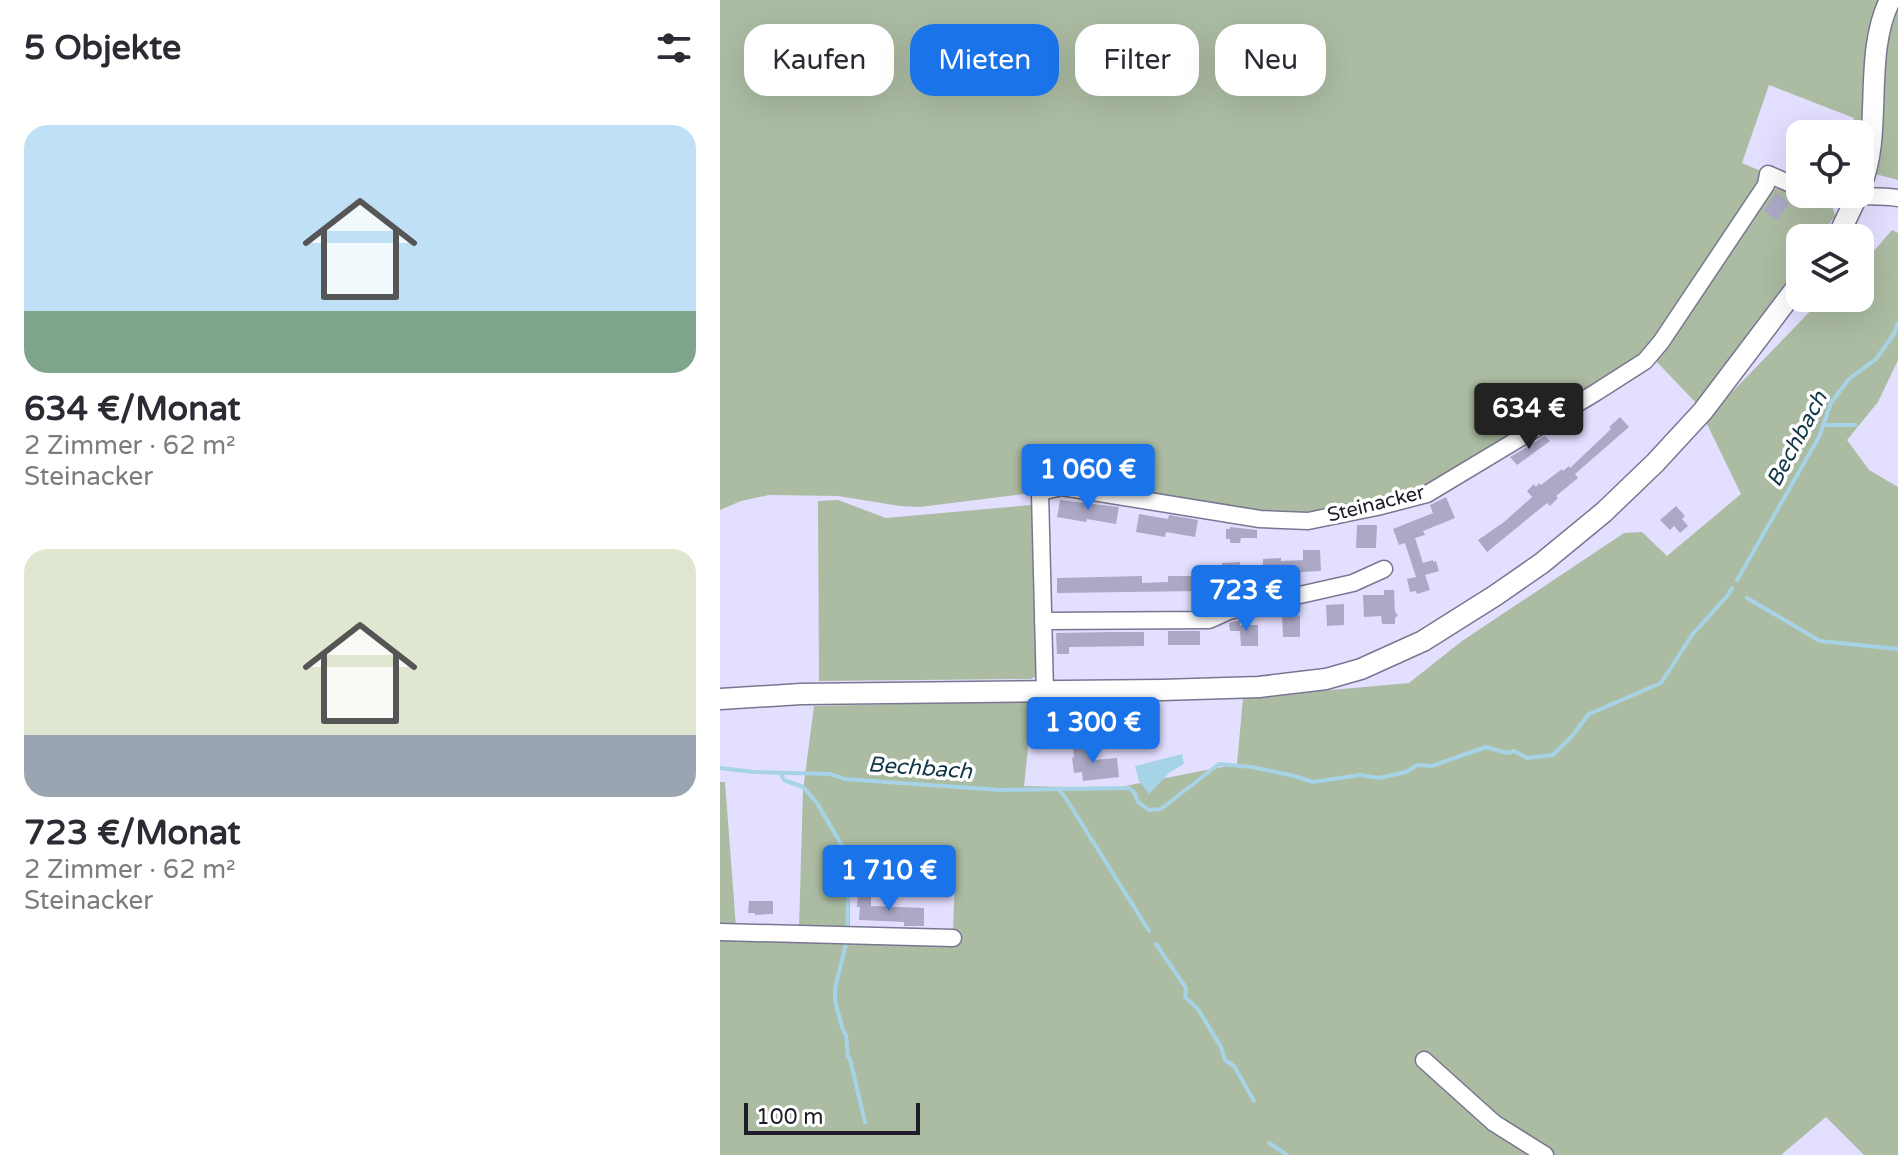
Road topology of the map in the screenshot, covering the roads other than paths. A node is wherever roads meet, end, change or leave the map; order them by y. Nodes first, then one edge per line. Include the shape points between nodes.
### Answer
1 (1890, 0) edge
2 (1871, 120) edge
3 (1786, 182) edge
4 (1874, 192) edge
5 (1898, 198) edge
6 (1786, 301) edge
7 (1384, 569) dead end
8 (1043, 621) junction
9 (1045, 692) junction
10 (720, 699) edge
11 (720, 932) edge
12 (953, 938) dead end
13 (1424, 1060) dead end
14 (1545, 1155) edge

1 - 2 main road via 1875,60
3 - 8 street, Steinacker via 1768,174 1766,185 1645,361 1427,494 1308,521 1222,514 1062,487 1040,492
4 - 5 street
6 - 9 main road via 1703,411 1604,512 1542,563 1423,641 1326,679 1259,687
7 - 8 street via 1353,583 1209,620
8 - 9 street, Steinacker
9 - 10 main road
11 - 12 street
13 - 14 street via 1494,1123

